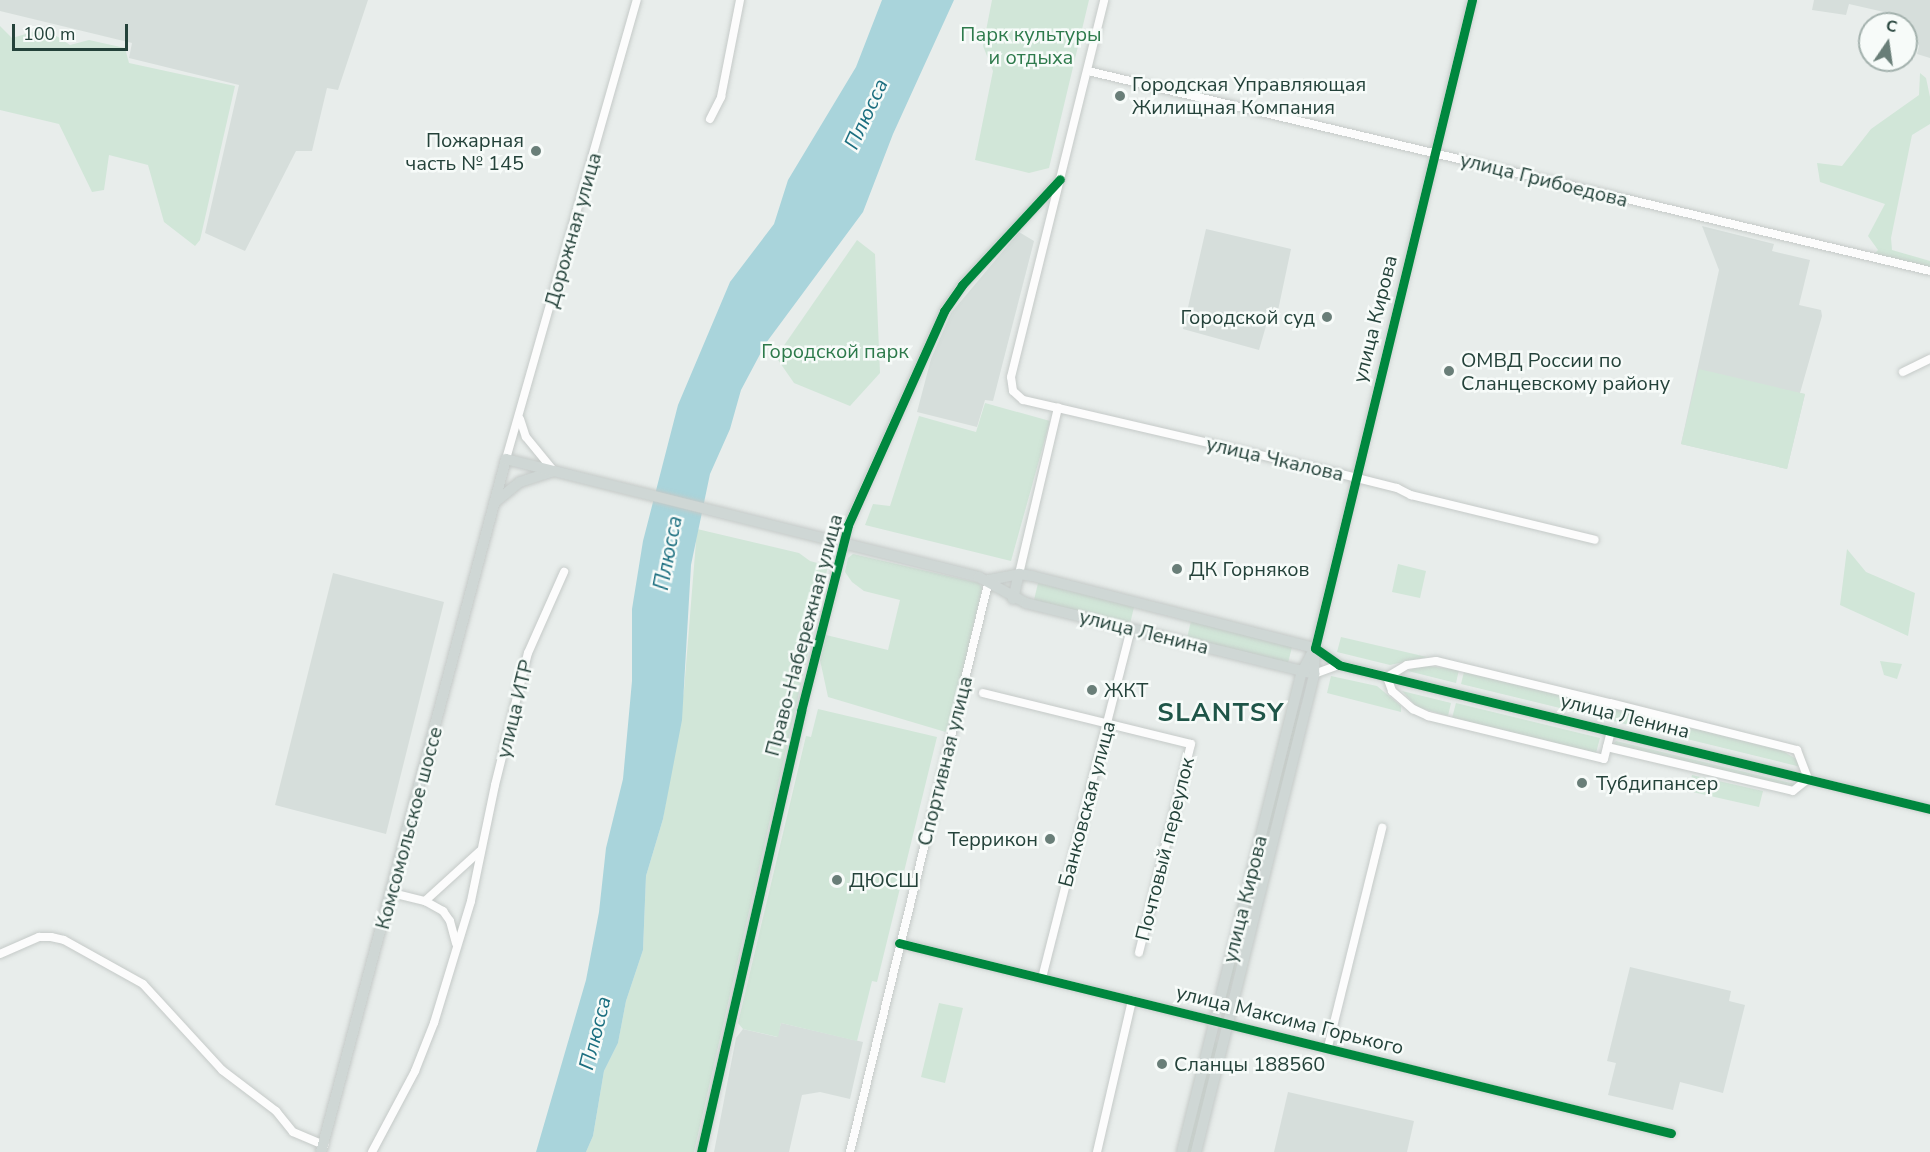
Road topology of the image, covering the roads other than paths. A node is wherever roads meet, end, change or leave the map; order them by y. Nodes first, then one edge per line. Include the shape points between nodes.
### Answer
1 (637, 0) edge
2 (740, 0) edge
3 (1104, 0) edge
4 (1472, 0) edge
5 (1088, 71) junction
6 (710, 119) dead end
7 (1434, 153) junction
8 (1060, 179) junction
9 (1930, 271) edge
10 (1930, 359) edge
11 (1903, 372) dead end
12 (1058, 408) junction
13 (520, 414) junction
14 (506, 459) junction
15 (553, 471) junction
16 (1355, 478) junction
17 (494, 503) junction
18 (1595, 540) dead end
19 (843, 545) junction
20 (564, 572) dead end
21 (1019, 574) junction
22 (989, 580) junction
23 (1013, 599) junction
24 (1131, 629) junction
25 (1315, 648) junction
26 (1339, 664) junction
27 (1302, 672) junction
28 (1314, 674) junction
29 (1387, 677) junction
30 (983, 693) dead end
31 (1108, 723) junction
32 (1611, 731) junction
33 (1607, 747) junction
34 (1809, 779) junction
35 (1930, 809) edge
36 (1382, 828) dead end
37 (480, 851) junction
38 (392, 893) junction
39 (424, 901) junction
40 (899, 944) junction
41 (456, 947) junction
42 (1139, 953) dead end
43 (0, 954) edge
44 (1042, 978) junction
45 (1132, 1000) junction
46 (1215, 1020) junction
47 (1229, 1023) junction
48 (1328, 1047) junction
49 (1671, 1133) dead end
50 (323, 1148) edge
51 (372, 1152) edge
52 (701, 1152) edge
53 (850, 1152) edge
54 (1097, 1152) edge
55 (1182, 1152) edge
56 (1197, 1152) edge

1 - 13 street, Дорожная улица
2 - 6 street via 721,97
3 - 5 street, улица Чкалова
4 - 7 street, улица Кирова
5 - 7 street, улица Грибоедова
5 - 8 street, улица Чкалова
7 - 9 street, улица Грибоедова
7 - 16 street, улица Кирова
8 - 12 street, улица Чкалова via 1011,377 1013,391 1023,400
8 - 19 street, Право-Набережная улица via 962,285 944,311
10 - 11 street
12 - 16 street, улица Чкалова
12 - 21 street
13 - 14 street, Дорожная улица
13 - 15 street via 526,437
14 - 15 main road
14 - 17 main road, Комсомольское шоссе
15 - 17 main road via 520,482
15 - 19 main road, улица Ленина
16 - 18 street, улица Чкалова
16 - 25 street, улица Кирова
17 - 38 main road, Комсомольское шоссе
19 - 22 main road, улица Ленина
19 - 52 street, Право-Набережная улица via 801,711
20 - 37 street, улица ИТР via 528,653
21 - 22 main road, улица Ленина
21 - 23 main road
21 - 25 main road, улица Ленина
22 - 23 main road, улица Ленина
22 - 40 street, Спортивная улица
23 - 24 main road, улица Ленина
24 - 27 main road, улица Ленина
24 - 31 street, Банковская улица
25 - 26 street, улица Ленина
25 - 27 main road, улица Кирова
25 - 28 main road, улица Кирова
26 - 28 street
26 - 29 street, улица Ленина
27 - 28 main road, улица Ленина
27 - 46 main road, улица Кирова
28 - 47 main road, улица Кирова
29 - 32 street, улица Ленина
29 - 33 street via 1392,691 1413,710 1428,716 1604,759
29 - 34 street via 1407,665 1436,661 1594,699 1797,750
30 - 31 street
31 - 42 street, Почтовый переулок via 1191,744
31 - 44 street, Банковская улица
32 - 33 street
32 - 34 street, улица Ленина
33 - 34 street via 1793,791
34 - 35 street, улица Ленина
36 - 48 street
37 - 39 street
37 - 41 street, улица ИТР via 471,901
38 - 39 street
38 - 50 main road, Комсомольское шоссе
39 - 41 street via 450,921
40 - 44 street, улица Максима Горького
40 - 53 street, Спортивная улица
41 - 51 street, улица ИТР via 415,1071
43 - 50 street via 51,937 64,940 142,984 222,1070 276,1111 293,1132
44 - 45 street, улица Максима Горького
45 - 46 street, улица Максима Горького
45 - 54 street
46 - 47 street, улица Максима Горького
46 - 55 main road, улица Кирова
47 - 48 street, улица Максима Горького
47 - 56 main road, улица Кирова
48 - 49 street, улица Максима Горького

